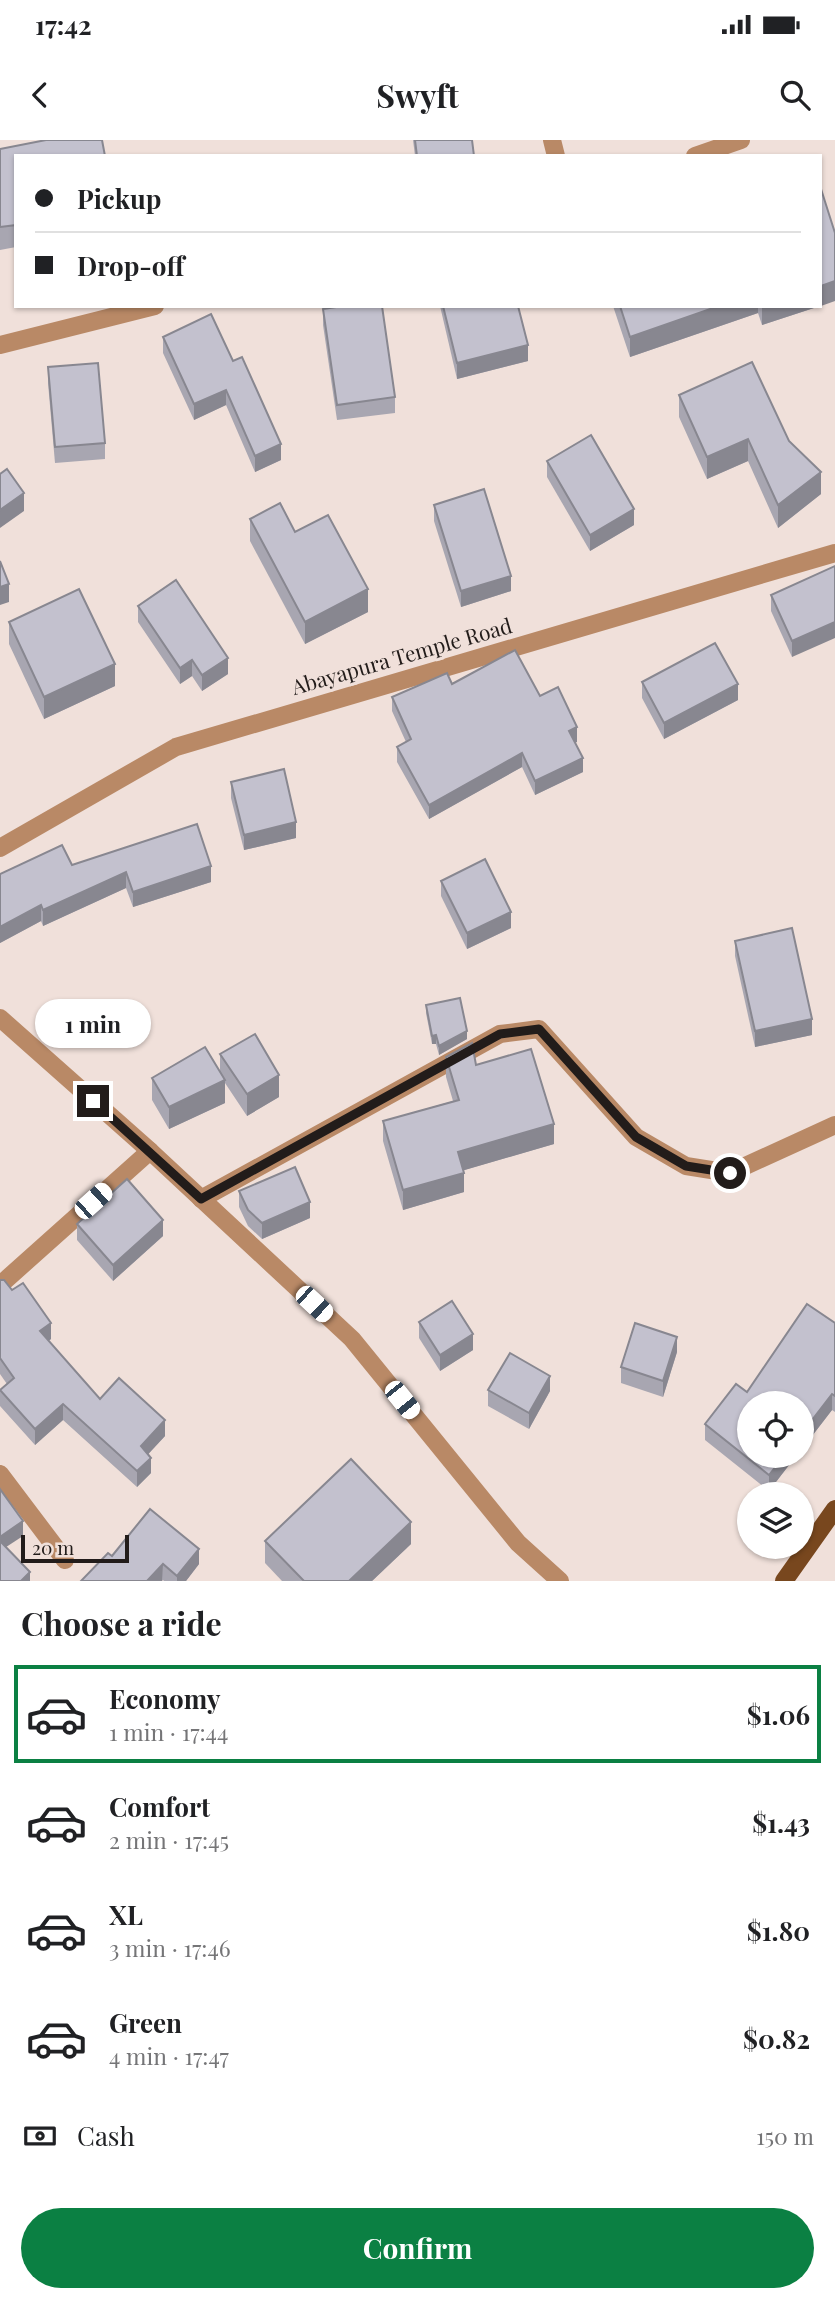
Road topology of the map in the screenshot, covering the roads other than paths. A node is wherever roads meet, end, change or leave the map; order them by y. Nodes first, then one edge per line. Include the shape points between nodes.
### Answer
1 (741, 140) edge
2 (701, 154) edge
3 (147, 308) edge
4 (0, 345) edge
5 (835, 553) edge
6 (0, 848) edge
7 (0, 1018) edge
8 (835, 1125) edge
9 (149, 1151) junction
10 (201, 1199) junction
11 (0, 1285) edge
12 (0, 1474) edge
13 (835, 1509) edge
14 (65, 1560) dead end
15 (560, 1581) edge
16 (784, 1581) edge

1 - 2 street
3 - 4 street
5 - 6 street, Abayapura Temple Road via 176,747
7 - 9 street
8 - 10 street via 730,1173 686,1166 636,1137 539,1029 500,1034
9 - 10 street
9 - 11 street
10 - 15 street via 352,1339 518,1543
12 - 14 street
13 - 16 main road

